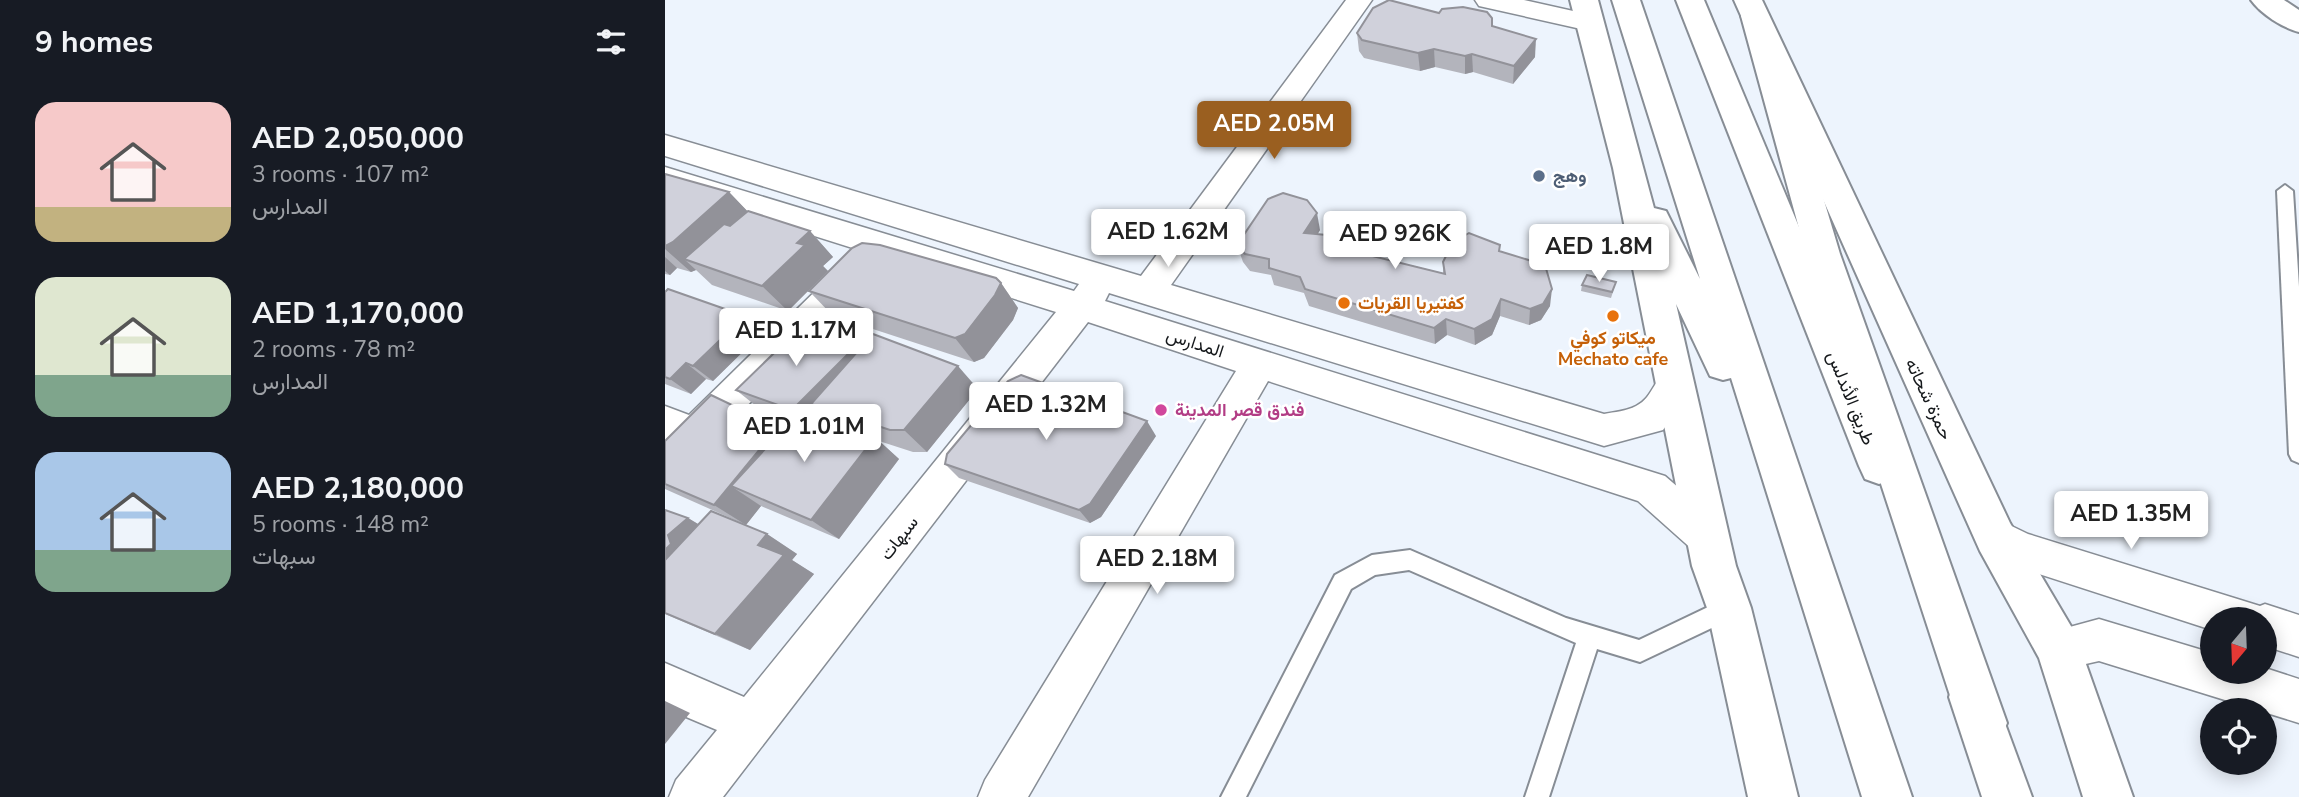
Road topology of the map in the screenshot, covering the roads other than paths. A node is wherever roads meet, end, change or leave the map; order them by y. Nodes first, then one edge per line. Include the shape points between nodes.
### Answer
1 (1359, 0) edge
2 (1488, 0) edge
3 (1626, 0) edge
4 (1690, 0) edge
5 (2265, 0) edge
6 (1751, 8) edge
7 (1587, 11) edge
8 (2299, 23) edge
9 (665, 145) edge
10 (1629, 168) junction
11 (665, 178) edge
12 (2285, 191) dead end
13 (883, 245) junction
14 (1093, 292) junction
15 (1148, 292) junction
16 (1260, 363) junction
17 (1674, 387) junction
18 (680, 428) edge
19 (2299, 454) edge
20 (665, 464) edge
21 (1786, 496) junction
22 (1994, 537) junction
23 (1708, 538) junction
24 (2203, 607) edge
25 (1729, 608) junction
26 (2277, 629) edge
27 (1590, 636) junction
28 (2299, 636) edge
29 (2059, 649) junction
30 (665, 685) edge
31 (2299, 701) edge
32 (751, 723) junction
33 (1983, 723) junction
34 (693, 797) edge
35 (1002, 797) edge
36 (1234, 797) edge
37 (1537, 797) edge
38 (1773, 797) edge
39 (1887, 797) edge
40 (2007, 797) edge
41 (2108, 797) edge

1 - 15 street
2 - 7 street
3 - 21 main road
4 - 33 main road, طريق الأندلس
5 - 8 main road
6 - 22 main road, حمزة شحاته
6 - 33 main road via 1823,254
7 - 10 main road
9 - 14 street, المدارس
10 - 17 main road
10 - 21 main road
11 - 13 street, المدارس
12 - 19 lane
13 - 14 street, المدارس
13 - 18 street
14 - 15 street, المدارس
14 - 16 street, المدارس
14 - 32 street, سبهات
15 - 17 street, المدارس via 1604,430 1650,419
16 - 23 street, المدارس via 1651,488
16 - 35 street
17 - 23 main road
18 - 20 street
21 - 39 main road
22 - 24 street via 2019,550
22 - 29 main road, حمزة شحاته
23 - 25 main road
25 - 27 lane via 1640,651
25 - 38 main road
26 - 28 street
27 - 36 lane via 1410,559 1372,565 1343,582
27 - 37 lane
29 - 31 street via 2099,640
29 - 41 main road, حمزة شحاته
30 - 32 street
32 - 34 street, سبهات
33 - 40 main road, طريق الأندلس

